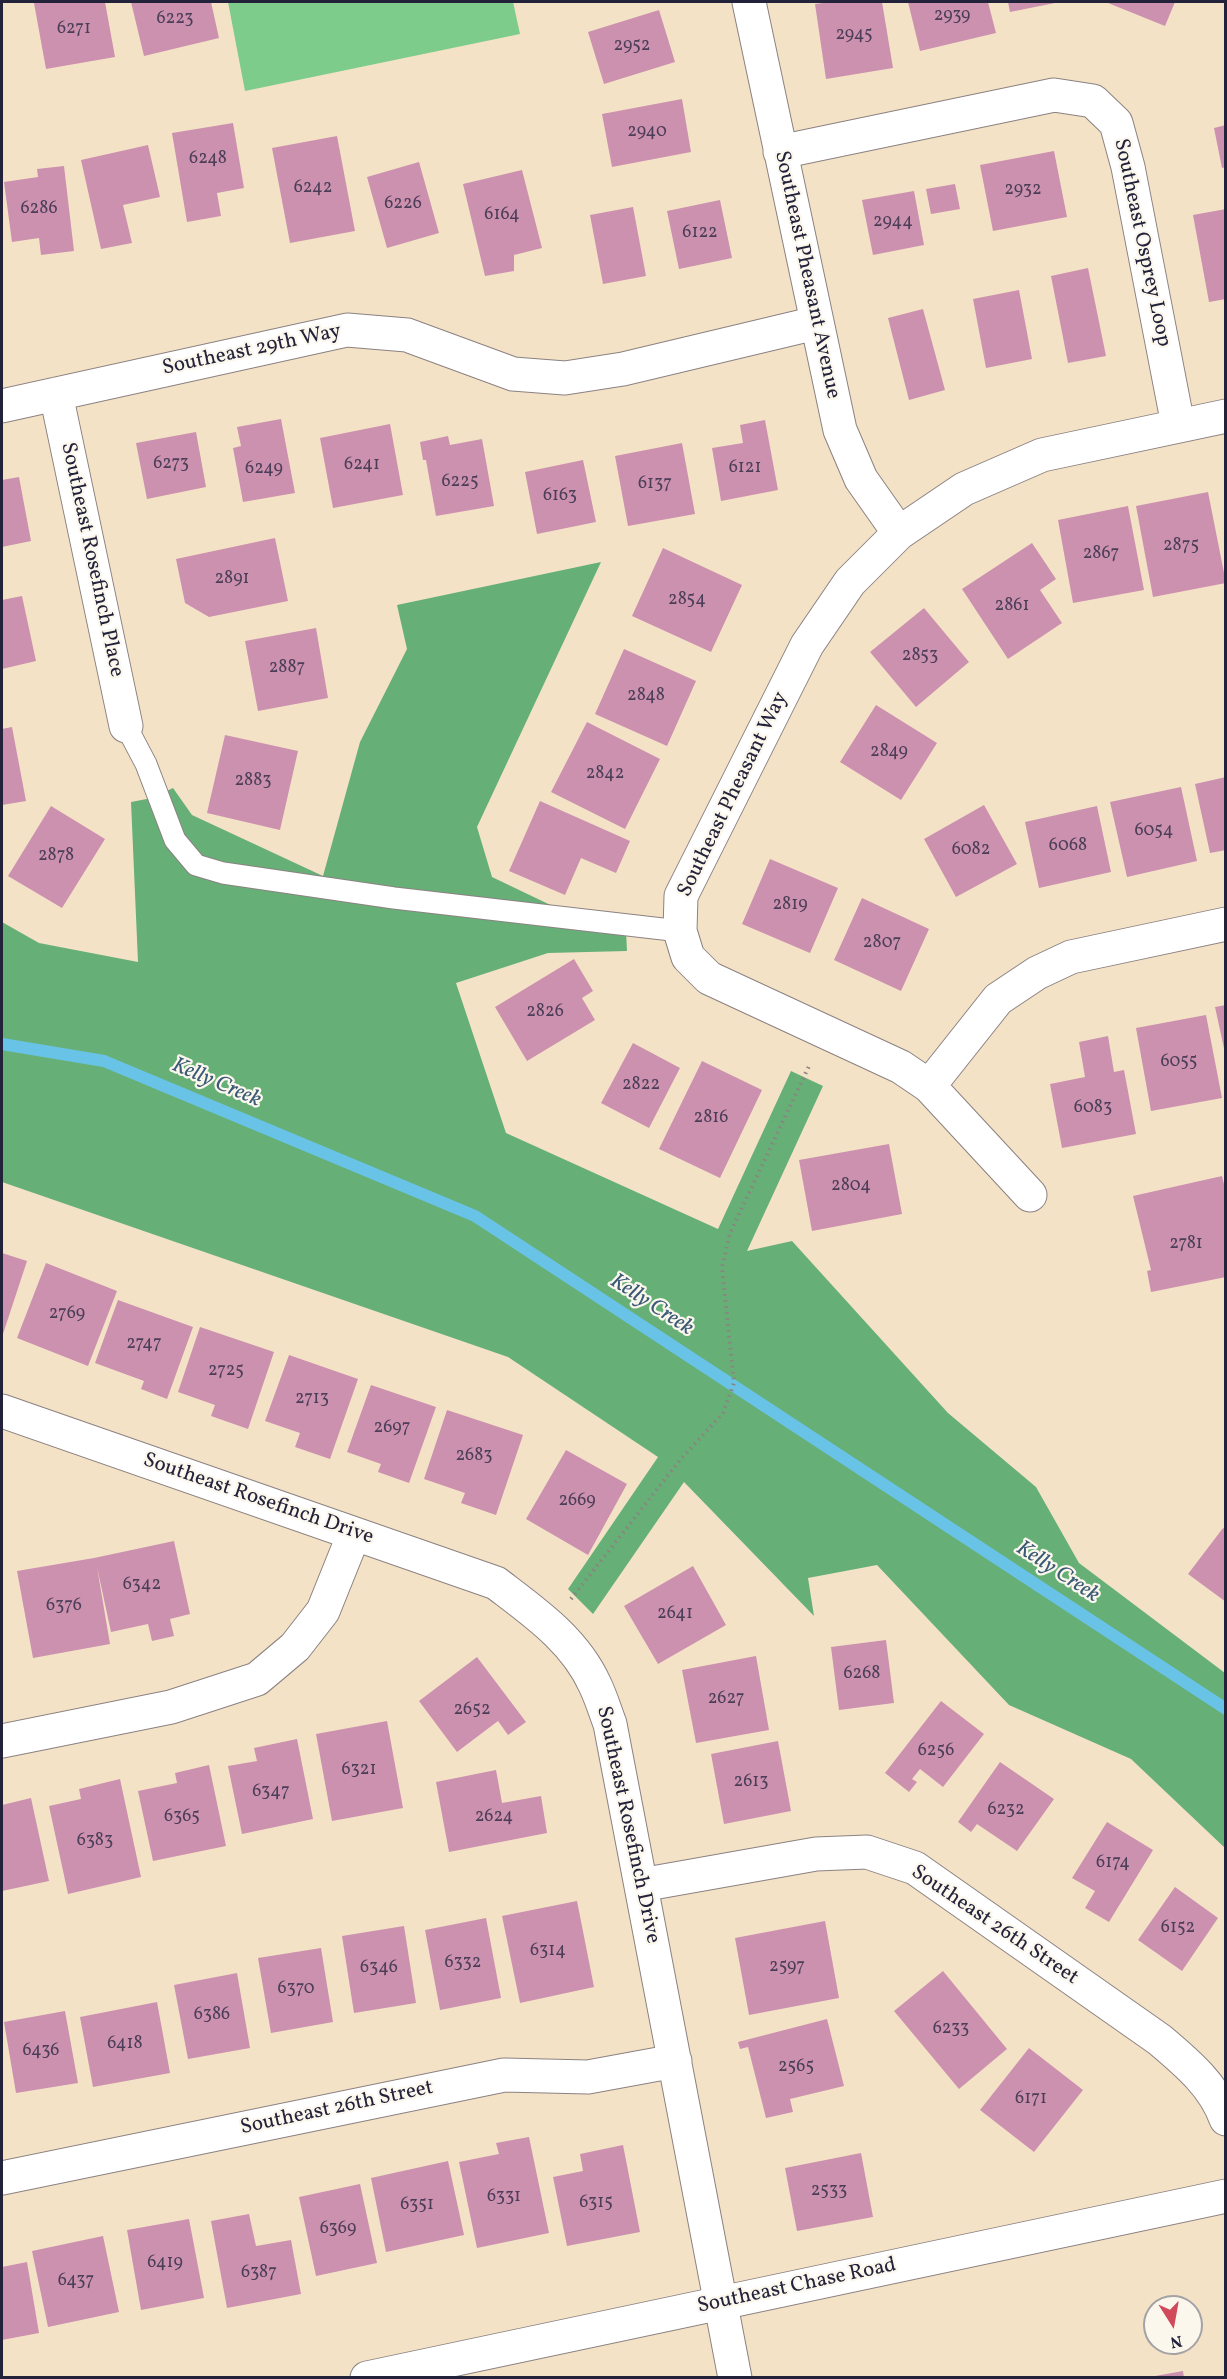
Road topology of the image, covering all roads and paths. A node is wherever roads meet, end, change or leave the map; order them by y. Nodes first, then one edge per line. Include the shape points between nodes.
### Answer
1 (749, 2) edge
2 (780, 152) junction
3 (816, 323) junction
4 (56, 394) junction
5 (2, 406) edge
6 (1226, 416) edge
7 (1178, 425) junction
8 (899, 533) junction
9 (126, 726) joint
10 (1226, 924) edge
11 (680, 931) junction
12 (825, 1033) junction
13 (929, 1086) junction
14 (1030, 1195) dead end
15 (2, 1410) edge
16 (354, 1534) junction
17 (551, 1624) junction
18 (2, 1741) edge
19 (640, 1885) junction
20 (675, 2061) junction
21 (1226, 2119) edge
22 (2, 2178) edge
23 (1226, 2196) edge
24 (721, 2303) junction
25 (368, 2378) edge
26 (735, 2378) edge

1 - 2 street, Southeast Pheasant Avenue
2 - 3 street, Southeast Pheasant Avenue
2 - 7 street, Southeast Osprey Loop via 1054,95 1093,101 1116,123 1128,167
3 - 4 street, Southeast 29th Way via 623,369 565,378 513,374 407,335 347,330
3 - 8 street, Southeast Pheasant Avenue via 840,430 861,479
4 - 5 street, Southeast 29th Way
4 - 9 street, Southeast Rosefinch Place
6 - 7 street, Southeast Pheasant Way
7 - 8 street, Southeast Pheasant Way via 1042,455 964,489
8 - 11 street, Southeast Pheasant Way via 850,582 807,645 681,896
9 - 11 lane via 146,764 175,840 196,866 394,898
10 - 13 street via 1071,957 1037,973 998,999
11 - 12 street, Southeast Pheasant Way via 688,957 710,978
12 - 13 street, Southeast Pheasant Way via 901,1067
12 - 17 path via 730,1233 722,1268 734,1383 723,1413 680,1460
13 - 14 street, Southeast Pheasant Way
15 - 16 street, Southeast Rosefinch Drive
16 - 17 street, Southeast Rosefinch Drive via 496,1583
16 - 18 street via 323,1611 295,1647 257,1679 171,1707
17 - 19 street, Southeast Rosefinch Drive via 595,1684 610,1724
19 - 20 street, Southeast Rosefinch Drive
19 - 21 street, Southeast 26th Street via 816,1854 867,1852 915,1868 1160,2040 1209,2086
20 - 22 street, Southeast 26th Street via 588,2077 504,2075
20 - 24 street, Southeast Rosefinch Drive
23 - 24 street, Southeast Chase Road
24 - 25 street, Southeast Chase Road
24 - 26 street, Southeast Rosefinch Drive

